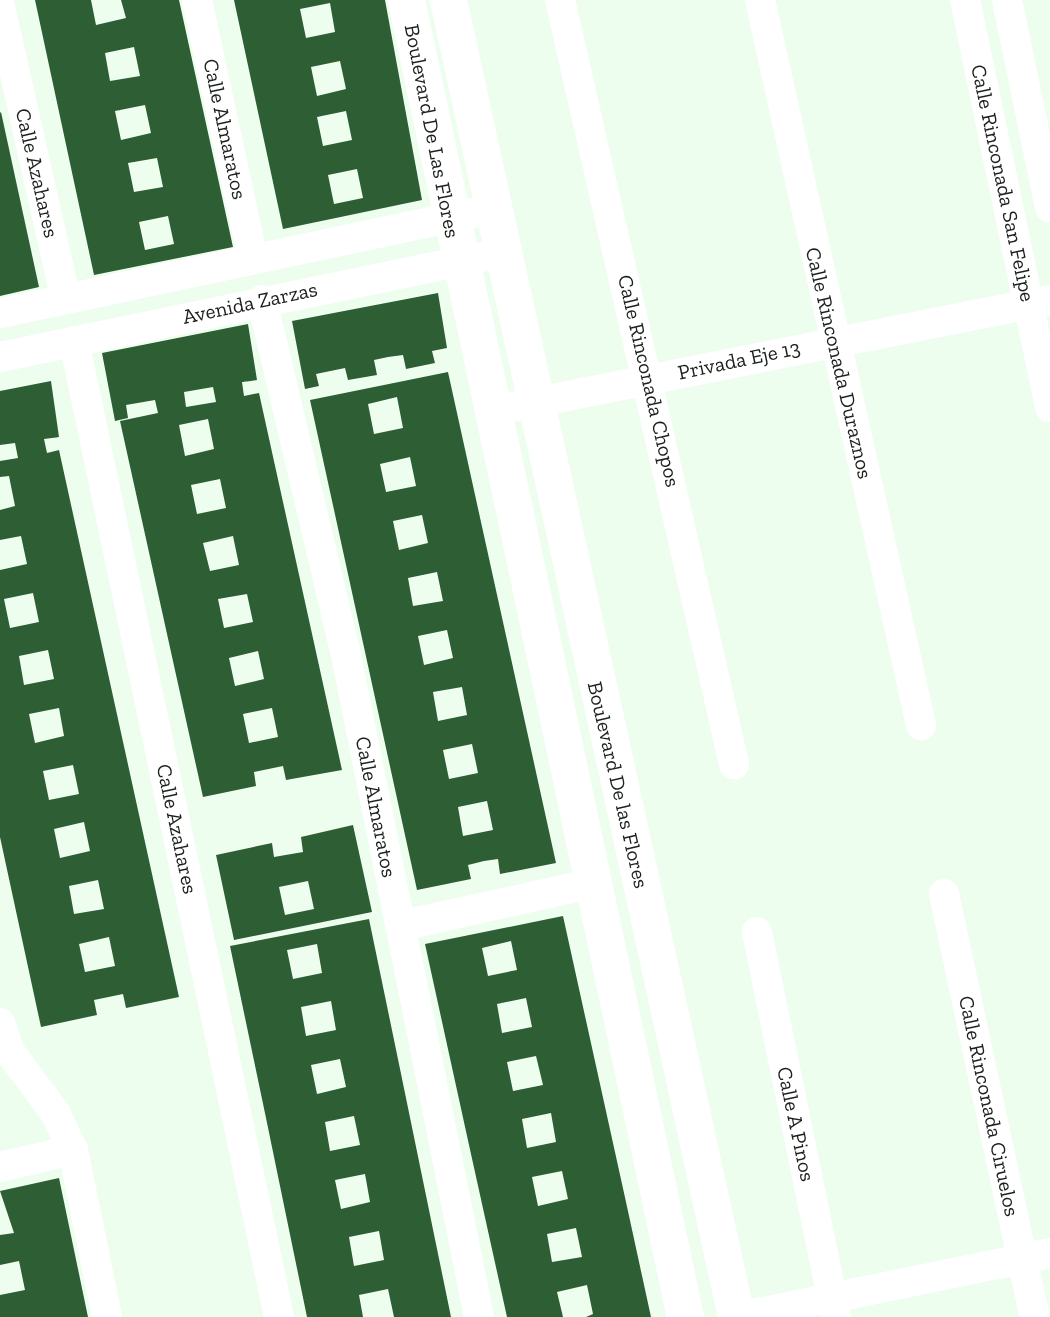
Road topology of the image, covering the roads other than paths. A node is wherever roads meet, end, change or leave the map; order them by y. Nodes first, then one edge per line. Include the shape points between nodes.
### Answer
1 (197, 0) edge
2 (406, 0) edge
3 (447, 0) edge
4 (561, 0) edge
5 (760, 0) edge
6 (965, 0) edge
7 (1007, 0) edge
8 (0, 7) edge
9 (1040, 106) edge
10 (1050, 208) edge
11 (492, 209) junction
12 (449, 218) junction
13 (501, 253) junction
14 (253, 259) junction
15 (458, 261) junction
16 (151, 281) junction
17 (66, 299) junction
18 (262, 300) junction
19 (1039, 302) edge
20 (0, 313) edge
21 (160, 322) junction
22 (832, 340) junction
23 (74, 341) junction
24 (0, 357) edge
25 (650, 379) junction
26 (532, 402) junction
27 (1050, 407) edge
28 (492, 411) junction
29 (921, 725) dead end
30 (734, 764) dead end
31 (589, 884) junction
32 (944, 894) dead end
33 (400, 926) junction
34 (757, 932) dead end
35 (0, 1023) edge
36 (73, 1150) junction
37 (0, 1167) edge
38 (1036, 1255) edge
39 (834, 1307) edge
40 (107, 1317) edge
41 (279, 1317) edge
42 (479, 1317) edge
43 (685, 1317) edge
44 (738, 1317) edge
45 (1035, 1317) edge

1 - 14 street, Calle Almaratos
2 - 12 street, Boulevard De Las Flores
3 - 11 street, Boulevard De Las Flores
4 - 25 street, Calle Rinconada Chopos
5 - 22 street, Calle Rinconada Duraznos
6 - 19 street, Calle Rinconada San Felipe
7 - 9 street, Calle Rinconada San Felipe
8 - 17 street, Calle Azahares
9 - 10 street, Calle Rinconada San Felipe
11 - 12 street, Avenida Zarzas
11 - 13 street, Boulevard De Las Flores
12 - 14 street, Avenida Zarzas
12 - 15 street, Boulevard De Las Flores
13 - 15 street, Avenida Zarzas
13 - 26 street, Boulevard De las Flores
14 - 16 street, Avenida Zarzas
15 - 18 street, Avenida Zarzas
15 - 28 street, Boulevard De las Flores
16 - 17 street, Avenida Zarzas
16 - 21 street
17 - 20 street, Avenida Zarzas
18 - 21 street, Avenida Zarzas
18 - 33 street, Calle Almaratos via 345,650
19 - 22 street, Privada Eje 13
19 - 27 street, Calle Rinconada San Felipe
21 - 23 street, Avenida Zarzas
22 - 25 street, Privada Eje 13
22 - 29 street, Calle Rinconada Duraznos
23 - 24 street, Avenida Zarzas
23 - 41 street, Calle Azahares
25 - 26 street, Privada Eje 13
25 - 30 street, Calle Rinconada Chopos
26 - 28 street, Privada Eje 13
26 - 44 street, Boulevard De las Flores
28 - 31 street, Boulevard De las Flores
31 - 33 street
31 - 43 street, Boulevard De las Flores
32 - 38 street, Calle Rinconada Ciruelos
33 - 42 street, Calle Almaratos
34 - 39 street, Calle A Pinos
35 - 36 street via 10,1052 56,1114
36 - 37 street
36 - 40 street
38 - 39 street
38 - 45 street, Calle Rinconada Ciruelos
39 - 44 street

